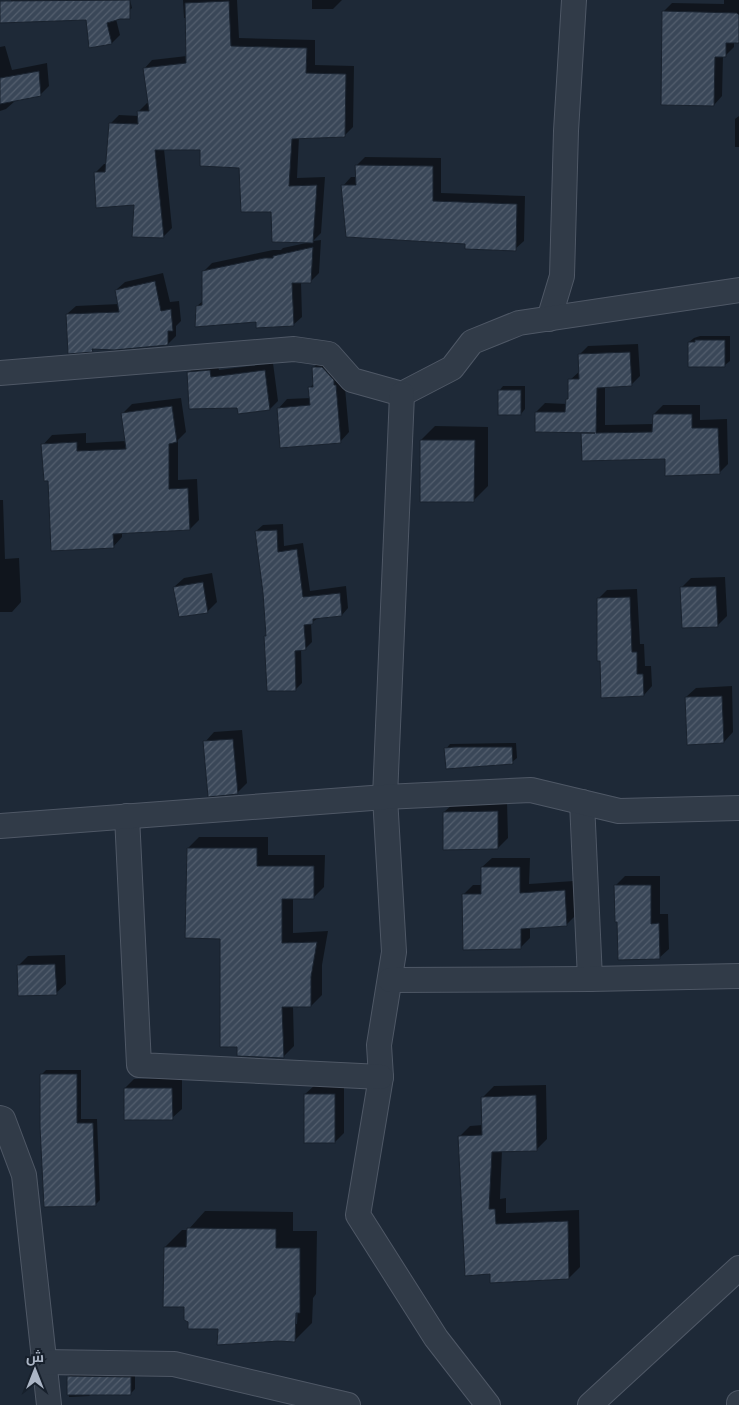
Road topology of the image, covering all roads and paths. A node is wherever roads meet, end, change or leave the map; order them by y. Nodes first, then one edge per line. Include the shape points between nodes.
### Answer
1 (574, 0) edge
2 (739, 290) edge
3 (550, 319) junction
4 (0, 373) edge
5 (402, 394) junction
6 (385, 798) junction
7 (582, 802) junction
8 (739, 808) edge
9 (127, 816) junction
10 (0, 826) edge
11 (739, 976) edge
12 (590, 979) junction
13 (390, 980) junction
14 (381, 1077) junction
15 (0, 1118) edge
16 (739, 1268) edge
17 (44, 1362) junction
18 (49, 1405) edge
19 (348, 1405) edge
20 (488, 1405) edge
21 (590, 1405) edge

1 - 3 street via 562,276
2 - 3 street
3 - 5 street via 519,323 472,342 452,368
4 - 5 street via 294,349 329,354 352,380
5 - 6 street
6 - 7 street via 531,790
6 - 9 street
6 - 13 street via 394,952
7 - 8 street via 618,810
7 - 12 street
9 - 10 street
9 - 14 street via 140,1065
11 - 12 street
12 - 13 street
13 - 14 street via 379,1045
14 - 20 street via 358,1215 435,1337
15 - 17 street via 24,1175
16 - 21 street
17 - 18 street
17 - 19 street via 174,1364

